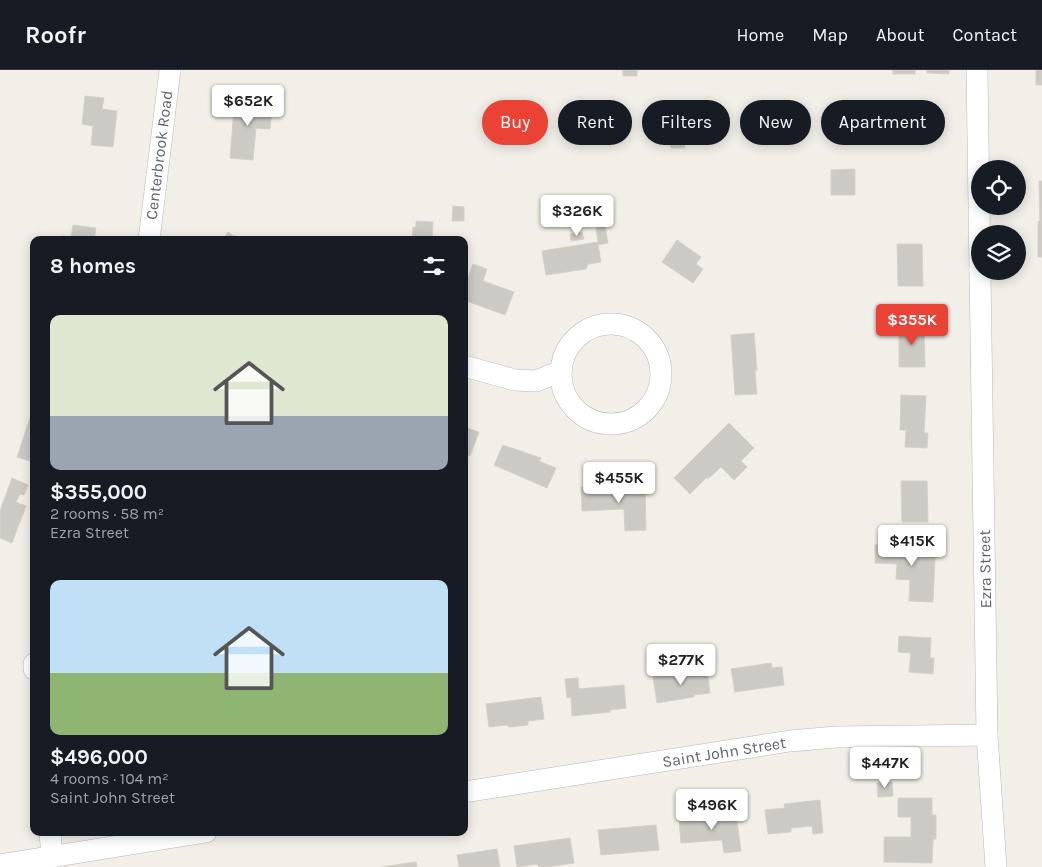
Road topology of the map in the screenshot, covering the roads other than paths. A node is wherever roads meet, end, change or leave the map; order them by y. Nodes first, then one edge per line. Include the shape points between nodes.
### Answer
1 (170, 70) edge
2 (977, 70) edge
3 (979, 225) edge
4 (149, 236) edge
5 (980, 280) edge
6 (468, 367) edge
7 (561, 371) junction
8 (987, 734) junction
9 (468, 791) edge
10 (50, 836) edge
11 (181, 836) edge
12 (52, 857) junction
13 (0, 865) edge
14 (996, 867) edge

1 - 4 street, Centerbrook Road
2 - 3 street, Ezra Street
5 - 8 street, Ezra Street
6 - 7 street via 515,380 536,381
7 - 7 street via 568,348 584,331 614,324 644,336 660,362 661,378 657,394 642,413 631,420 606,424 588,418 573,406 564,390
8 - 9 street, Saint John Street via 790,741
8 - 14 street, Ezra Street
10 - 12 street
11 - 12 street
12 - 13 street

